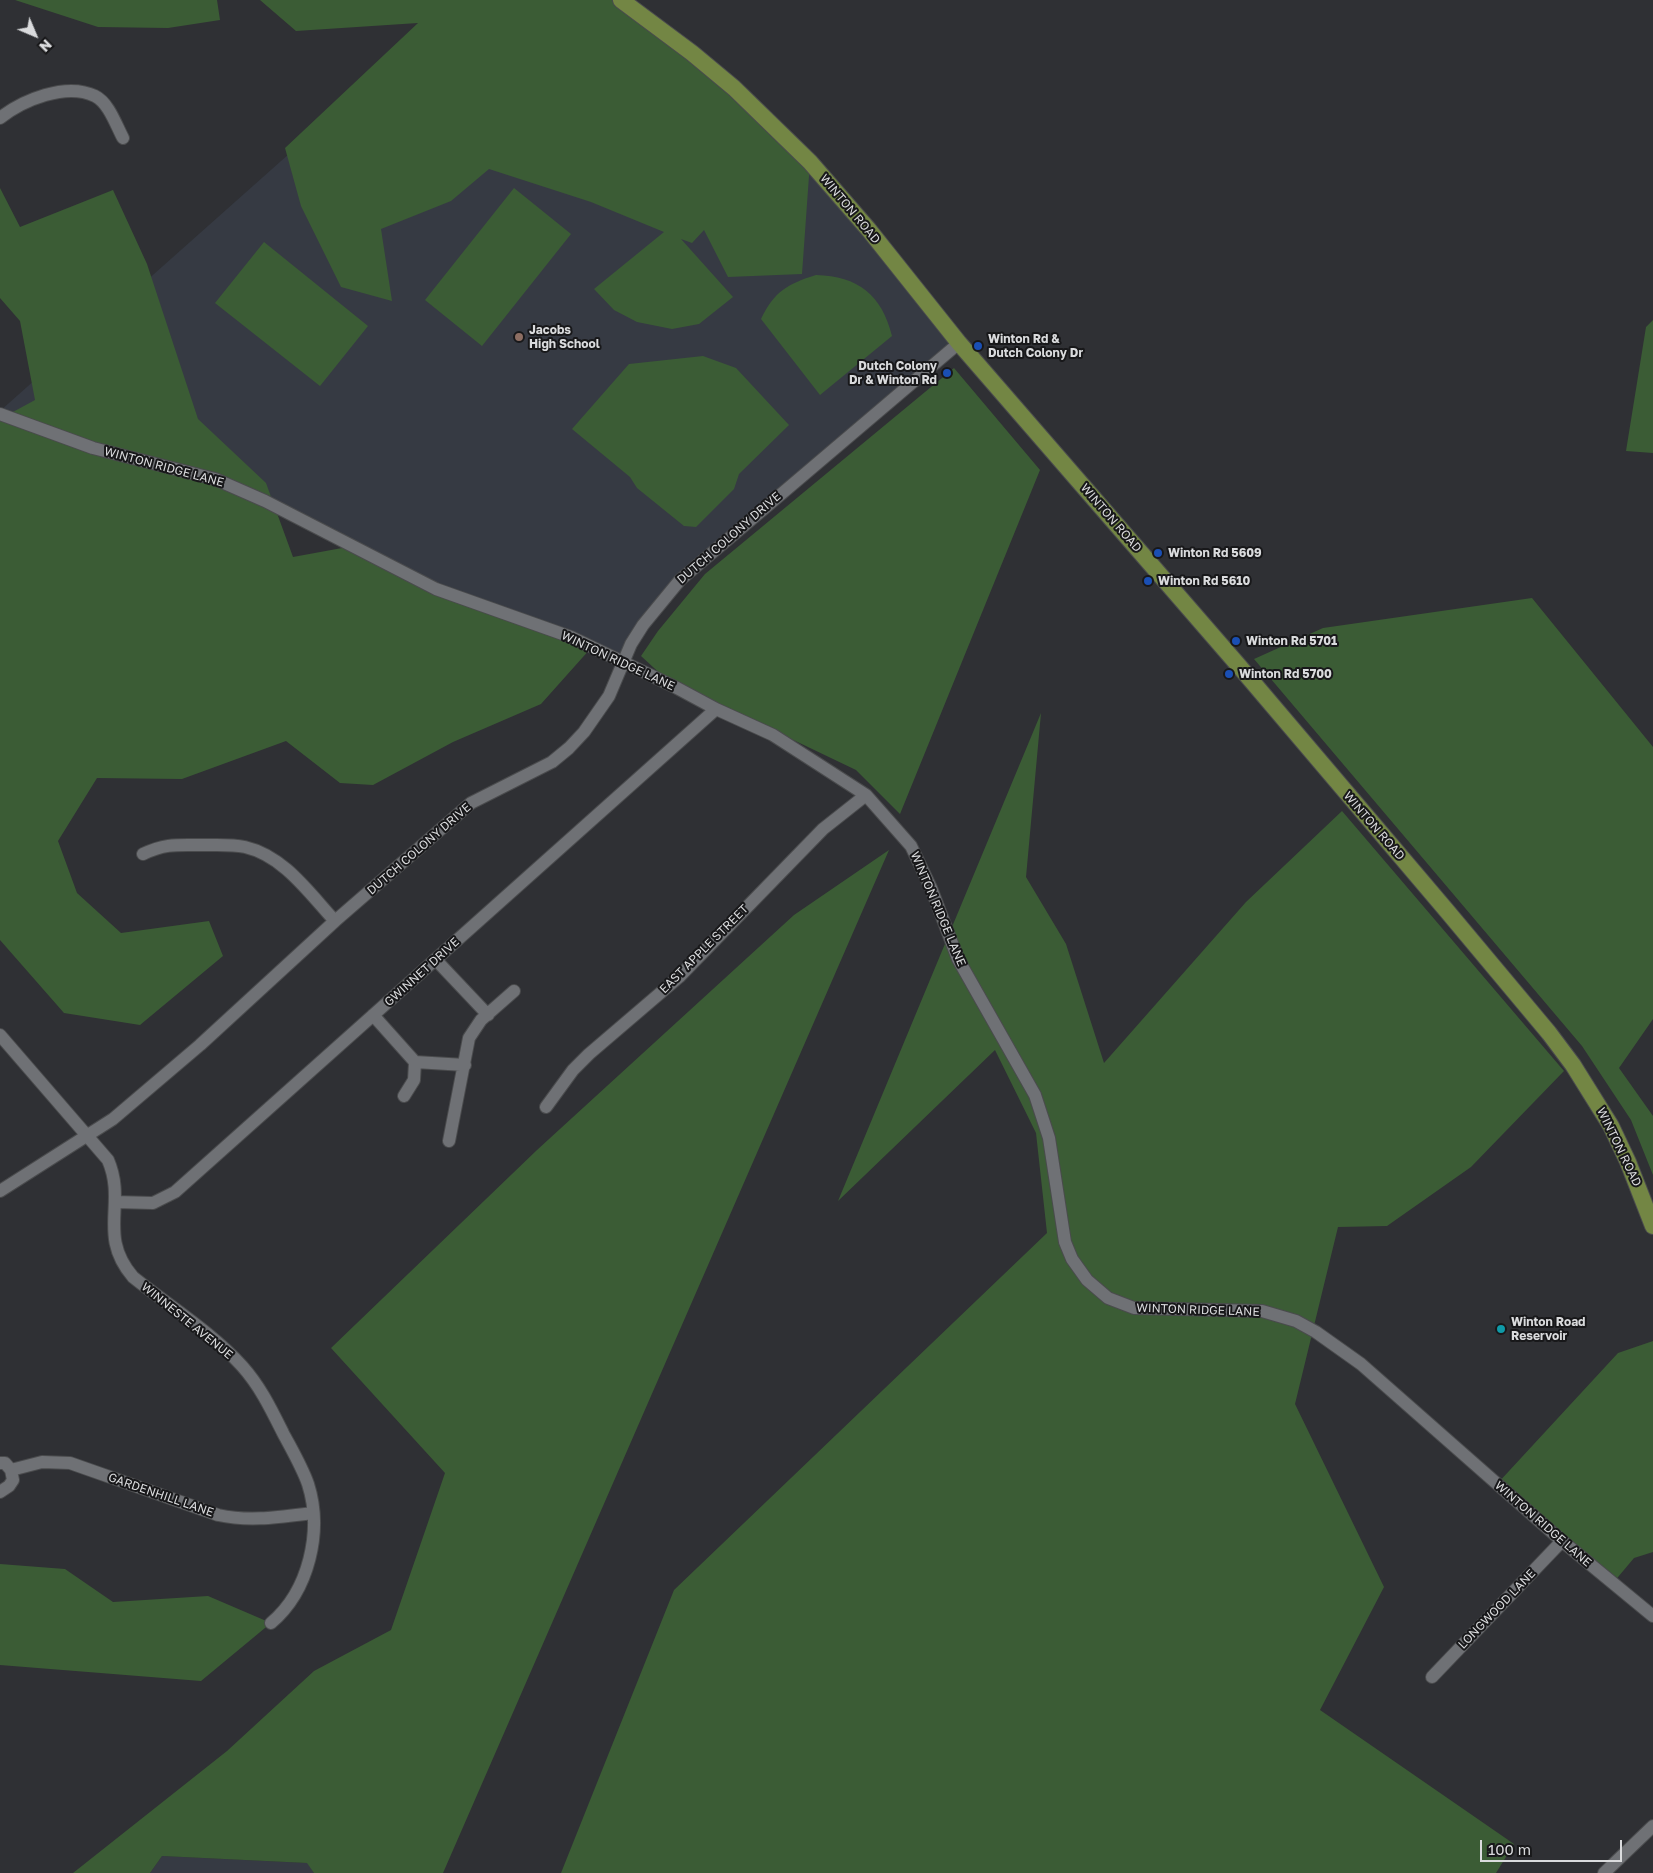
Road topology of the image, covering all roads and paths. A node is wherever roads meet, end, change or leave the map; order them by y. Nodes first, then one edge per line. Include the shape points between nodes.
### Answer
1 (621, 0) edge
2 (0, 118) edge
3 (123, 138) dead end
4 (959, 343) junction
5 (0, 414) edge
6 (623, 664) junction
7 (716, 709) junction
8 (866, 795) junction
9 (143, 854) dead end
10 (335, 921) junction
11 (436, 960) junction
12 (514, 991) dead end
13 (373, 1015) junction
14 (488, 1015) junction
15 (0, 1035) edge
16 (415, 1062) junction
17 (465, 1064) junction
18 (404, 1096) dead end
19 (546, 1107) dead end
20 (88, 1135) junction
21 (449, 1141) dead end
22 (0, 1191) edge
23 (115, 1202) junction
24 (1653, 1226) edge
25 (0, 1463) edge
26 (12, 1470) junction
27 (0, 1492) edge
28 (313, 1513) junction
29 (1562, 1542) junction
30 (1653, 1616) edge
31 (271, 1623) dead end
32 (1432, 1677) dead end
33 (1653, 1826) edge
34 (1604, 1873) edge

1 - 4 main road, WINTON ROAD via 734,88 810,162
2 - 3 street via 32,98 79,92 96,96 101,101
4 - 6 street, DUTCH COLONY DRIVE via 680,580 643,625
4 - 24 main road, WINTON ROAD via 1239,666 1550,1033 1611,1126
5 - 6 street, WINTON RIDGE LANE via 92,448 215,479 265,501 436,589 571,637
6 - 7 street, WINTON RIDGE LANE
6 - 10 street, DUTCH COLONY DRIVE via 598,714 569,748 552,762 471,803
7 - 8 street, WINTON RIDGE LANE via 773,735
7 - 11 street, GWINNET DRIVE
8 - 19 street, EAST APPLE STREET via 823,829 679,977 589,1054
8 - 29 street, WINTON RIDGE LANE via 911,846 958,959 1035,1095 1049,1138 1065,1242 1087,1280 1108,1298 1134,1308 1262,1312 1296,1321 1316,1332 1361,1364
9 - 10 street via 161,845 230,845 256,850 289,871
10 - 20 street, DUTCH COLONY DRIVE via 193,1051 113,1120
11 - 13 street, GWINNET DRIVE
11 - 14 street
12 - 14 street
13 - 16 street
13 - 23 street, GWINNET DRIVE via 175,1192 153,1203
14 - 17 street via 469,1038
15 - 20 street, WINNESTE AVENUE
16 - 17 street
16 - 18 street via 414,1080
17 - 21 street
20 - 22 street, DUTCH COLONY DRIVE
20 - 23 street, WINNESTE AVENUE via 112,1168
23 - 28 street, WINNESTE AVENUE via 114,1242 124,1267 224,1348 255,1382 304,1474
25 - 26 street via 5,1463
26 - 27 street via 13,1480
26 - 28 street, GARDENHILL LANE via 42,1462 70,1464 235,1519
28 - 31 street, WINNESTE AVENUE via 312,1548 302,1582 286,1608
29 - 30 street, WINTON RIDGE LANE
29 - 32 street, LONGWOOD LANE
33 - 34 street

